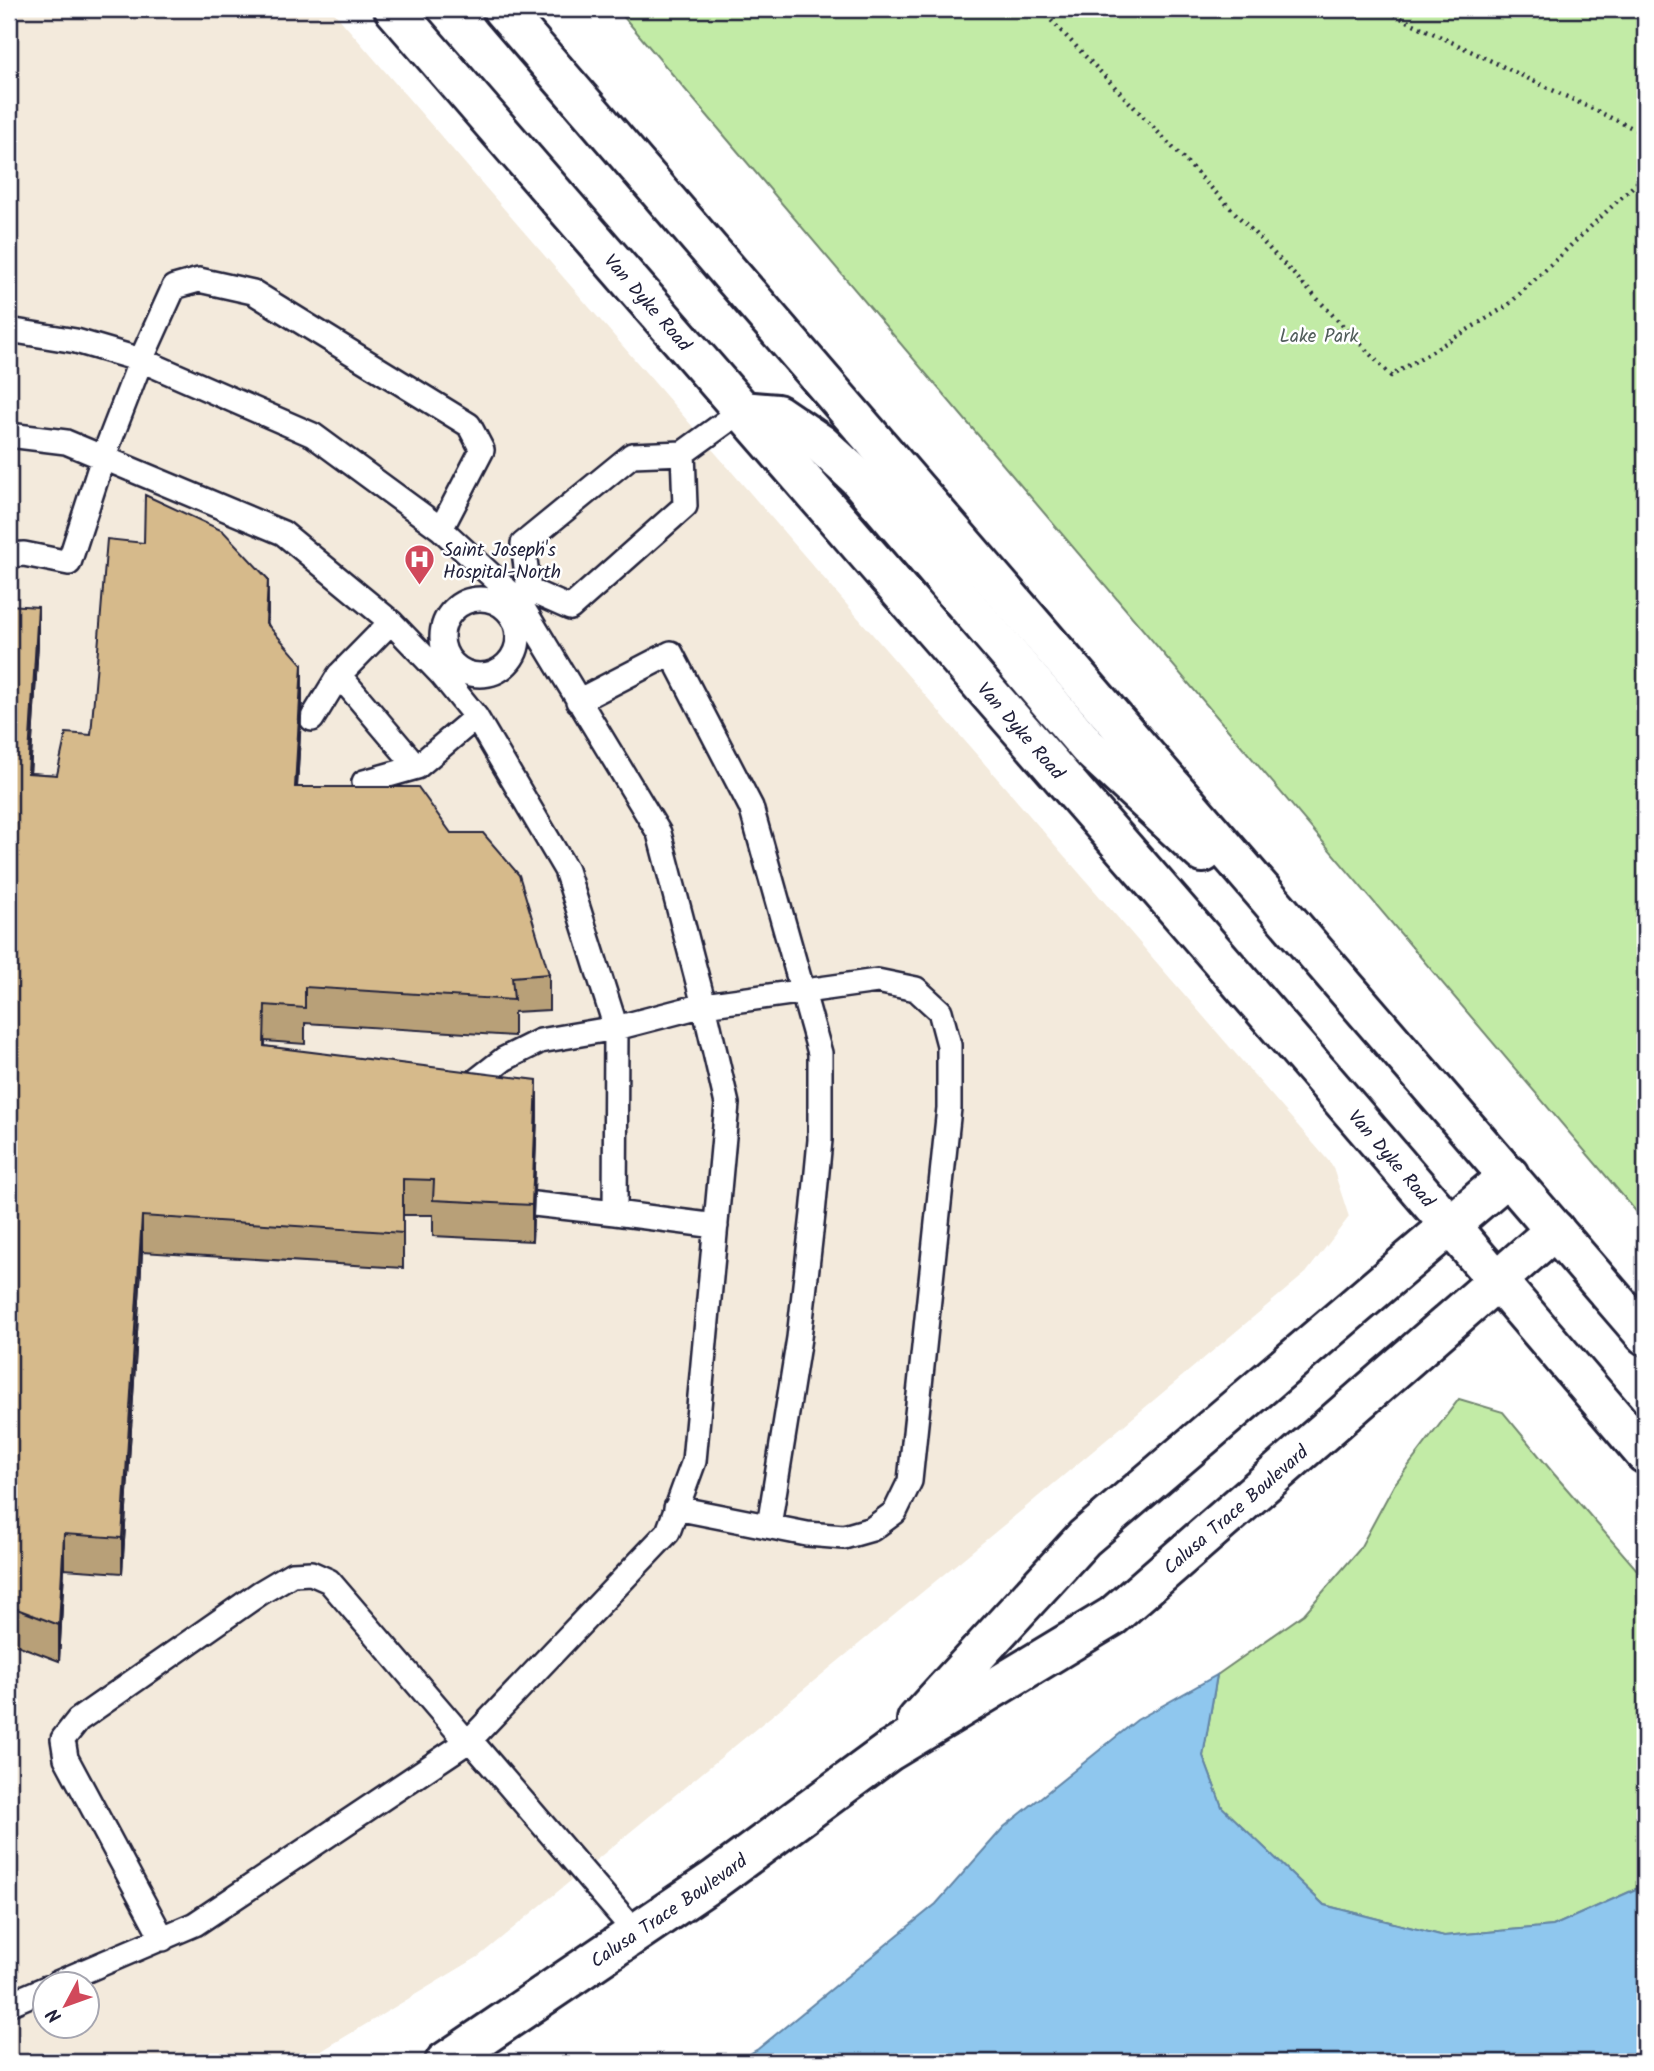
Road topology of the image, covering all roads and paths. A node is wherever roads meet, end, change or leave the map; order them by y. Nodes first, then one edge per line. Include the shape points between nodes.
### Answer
1 (394, 9) edge
2 (502, 9) edge
3 (1034, 9) edge
4 (1382, 9) edge
5 (1645, 134) edge
6 (1645, 175) edge
7 (9, 330) edge
8 (141, 360) junction
9 (741, 411) junction
10 (9, 435) edge
11 (683, 453) junction
12 (103, 458) junction
13 (441, 529) junction
14 (9, 555) edge
15 (518, 600) junction
16 (391, 622) junction
17 (446, 668) junction
18 (339, 675) junction
19 (578, 701) junction
20 (476, 717) junction
21 (312, 719) dead end
22 (417, 766) junction
23 (364, 782) dead end
24 (1334, 972) junction
25 (803, 991) junction
26 (704, 1005) junction
27 (616, 1028) junction
28 (467, 1107) edge
29 (1509, 1175) junction
30 (534, 1204) edge
31 (615, 1213) junction
32 (1452, 1225) junction
33 (716, 1226) junction
34 (1555, 1230) junction
35 (1498, 1280) junction
36 (1645, 1335) edge
37 (1645, 1454) edge
38 (677, 1508) junction
39 (769, 1526) junction
40 (468, 1741) junction
41 (888, 1752) junction
42 (636, 1933) junction
43 (163, 1938) junction
44 (90, 1969) edge
45 (32, 1994) edge
46 (9, 2004) edge
47 (445, 2062) edge

1 - 9 main road, Van Dyke Road
2 - 24 main road
3 - 6 path via 1047,16 1391,376 1507,306
4 - 5 path
7 - 8 lane via 76,341
8 - 12 lane
8 - 13 lane via 313,435
8 - 13 lane via 174,288 199,280 253,292 469,425 482,450
9 - 11 lane
9 - 24 main road via 777,414 821,444 857,477 1088,747
9 - 32 main road, Van Dyke Road
10 - 12 lane via 66,442
11 - 15 lane via 632,455 523,544
11 - 15 lane via 685,506 570,608
12 - 14 lane via 69,563
12 - 16 lane via 283,533
13 - 15 lane
15 - 17 lane via 474,598 451,611 441,634
15 - 17 lane via 519,638 510,662 489,674
15 - 19 lane
16 - 17 lane
16 - 18 lane
17 - 20 lane
18 - 21 lane
18 - 22 lane
19 - 25 lane via 671,653 751,807
19 - 26 lane via 659,833
20 - 22 lane
20 - 27 lane via 566,870
22 - 23 lane
24 - 29 main road
25 - 26 lane
25 - 39 lane via 820,1053 820,1140 799,1338
25 - 39 lane via 877,981 916,989 940,1011 949,1045 949,1108 910,1481 895,1512 872,1529 844,1537
26 - 27 lane
26 - 33 lane via 727,1104
27 - 28 lane via 540,1041 503,1059 472,1084
27 - 31 lane
29 - 32 main road, Calusa Trace Boulevard
29 - 34 main road
30 - 31 lane
31 - 33 lane
32 - 35 main road, Van Dyke Road
32 - 41 main road, Calusa Trace Boulevard via 1084,1538
33 - 38 lane via 694,1461
34 - 35 main road, Calusa Trace Boulevard
34 - 36 main road
35 - 37 main road, Van Dyke Road
35 - 41 main road, Calusa Trace Boulevard via 1113,1616
38 - 39 lane
38 - 40 lane via 668,1532
40 - 42 lane
40 - 43 lane via 195,1924
40 - 43 lane via 329,1581 311,1573 292,1574 260,1593 78,1720 63,1739 66,1758
41 - 42 main road, Calusa Trace Boulevard
42 - 47 main road, Calusa Trace Boulevard
43 - 44 lane
45 - 46 lane

